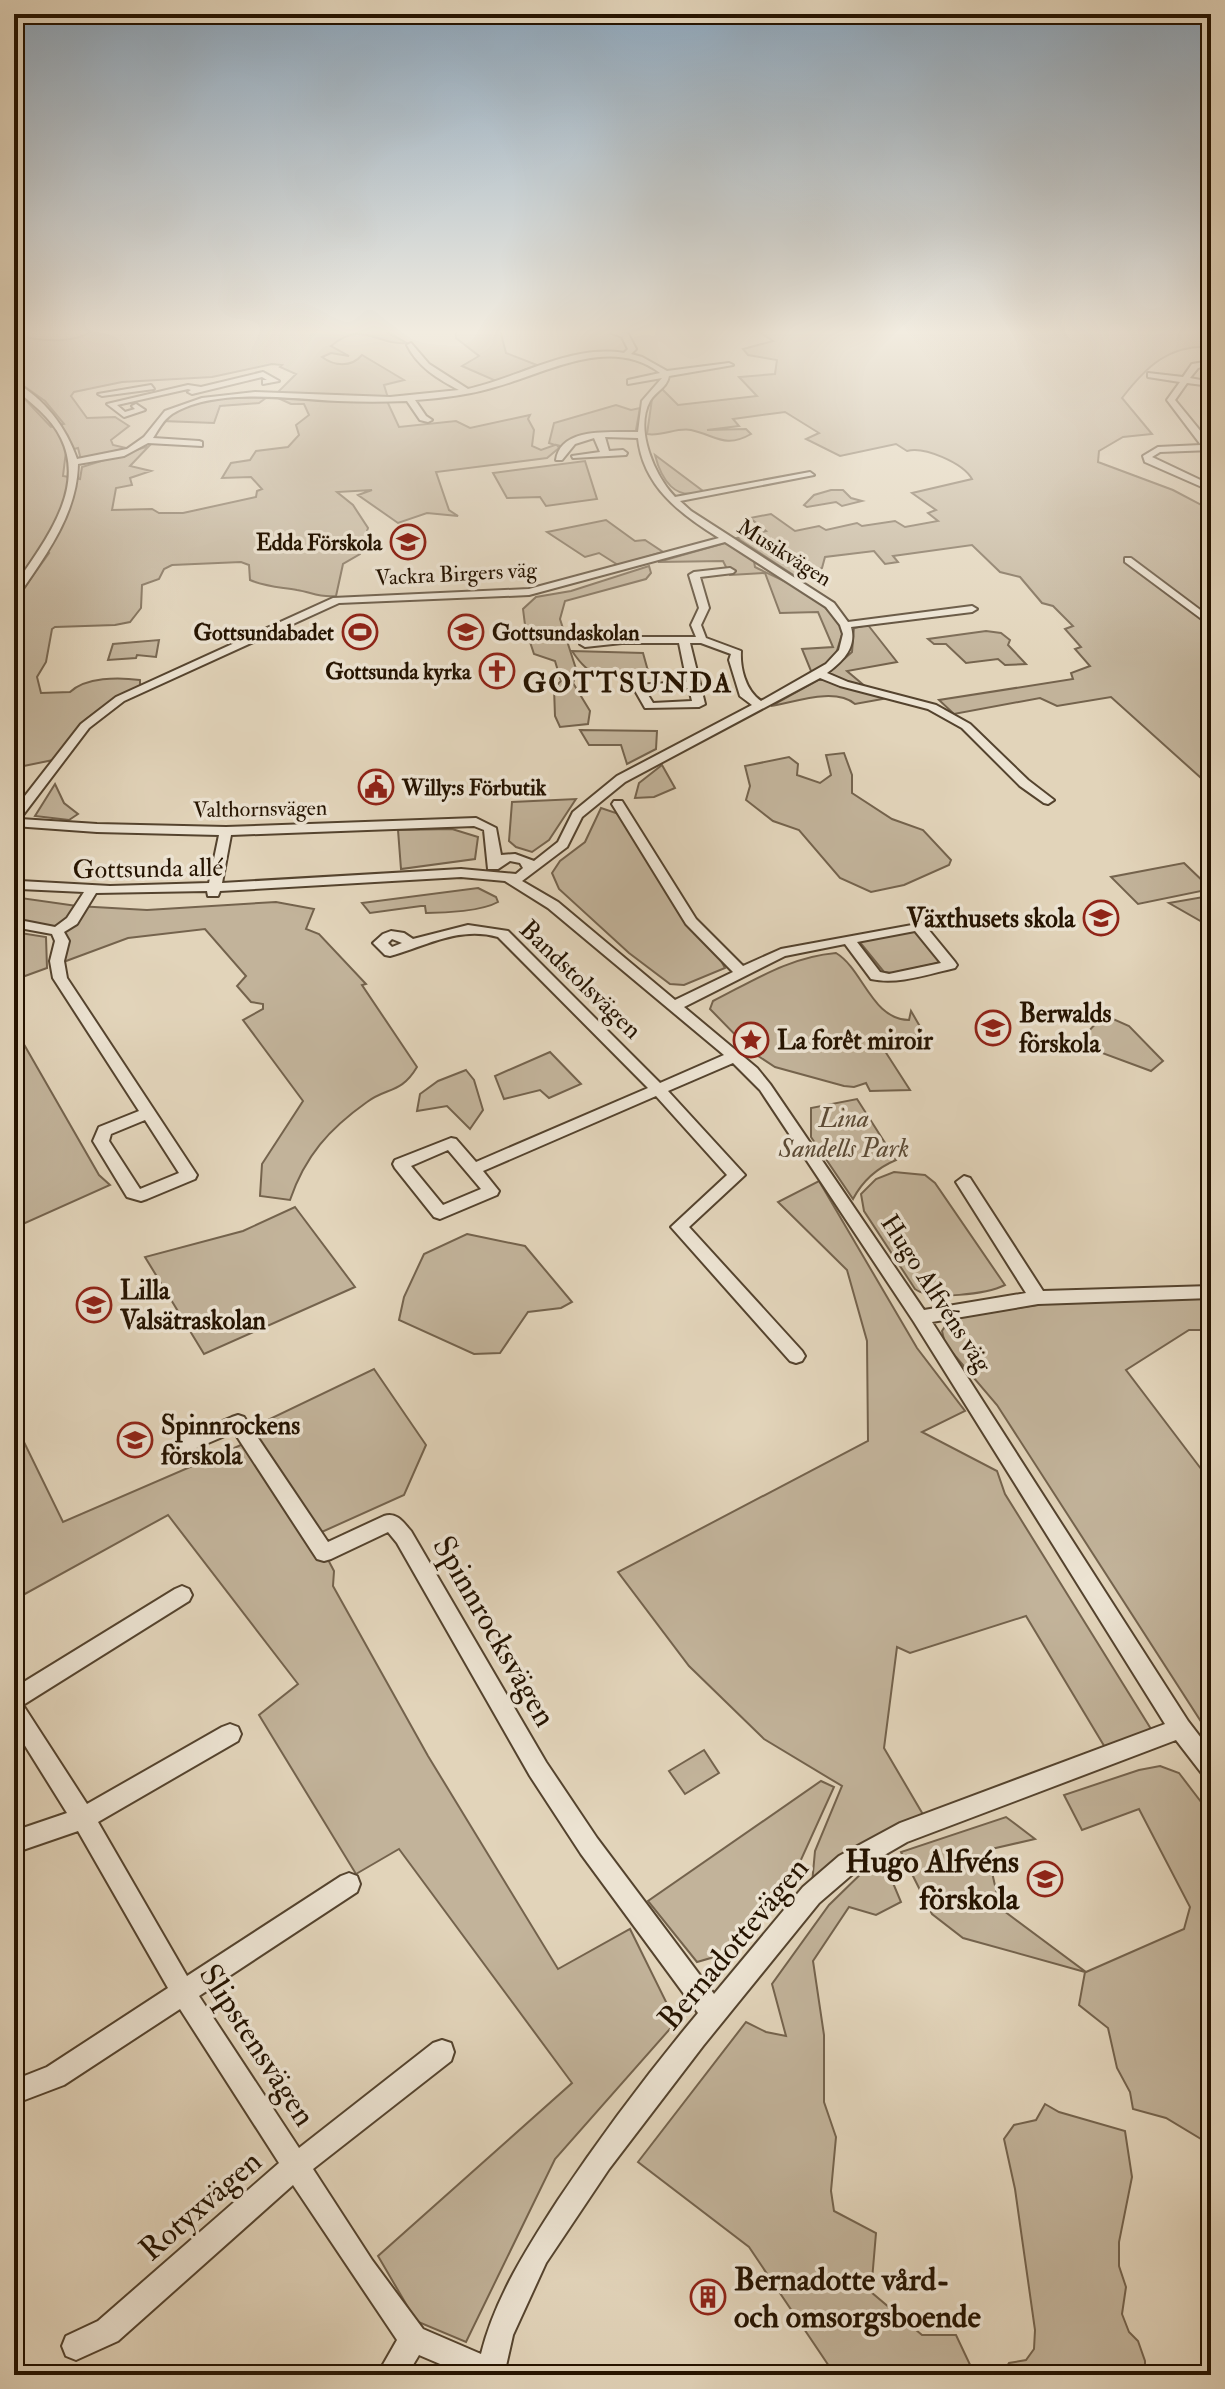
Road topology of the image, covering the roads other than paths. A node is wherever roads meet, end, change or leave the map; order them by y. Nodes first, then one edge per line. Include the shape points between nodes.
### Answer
1 (69, 441) edge
2 (145, 441) edge
3 (167, 441) edge
4 (574, 441) edge
5 (602, 441) edge
6 (642, 441) edge
7 (199, 444) dead end
8 (1209, 447) edge
9 (623, 453) dead end
10 (605, 454) junction
11 (576, 456) dead end
12 (559, 458) dead end
13 (76, 462) junction
14 (810, 475) dead end
15 (1211, 488) edge
16 (672, 500) junction
17 (726, 539) junction
18 (665, 556) junction
19 (1128, 560) dead end
20 (730, 571) dead end
21 (694, 575) junction
22 (14, 594) edge
23 (327, 604) joint
24 (972, 609) dead end
25 (1211, 623) edge
26 (846, 625) junction
27 (702, 640) junction
28 (684, 641) junction
29 (585, 644) dead end
30 (819, 674) junction
31 (693, 685) junction
32 (760, 705) junction
33 (1048, 800) dead end
34 (618, 804) dead end
35 (14, 820) edge
36 (226, 831) junction
37 (493, 843) junction
38 (524, 865) junction
39 (495, 868) junction
40 (510, 879) junction
41 (17, 885) edge
42 (213, 890) junction
43 (90, 893) junction
44 (553, 905) junction
45 (14, 923) edge
46 (57, 931) junction
47 (848, 939) junction
48 (411, 944) dead end
49 (741, 972) junction
50 (674, 1006) junction
51 (733, 1057) junction
52 (659, 1090) junction
53 (149, 1113) junction
54 (473, 1169) junction
55 (964, 1182) dead end
56 (1211, 1292) edge
57 (1038, 1298) junction
58 (920, 1317) junction
59 (796, 1356) dead end
60 (180, 1447) dead end
61 (182, 1595) dead end
62 (14, 1699) edge
63 (14, 1709) edge
64 (1180, 1728) junction
65 (230, 1734) dead end
66 (1211, 1768) edge
67 (83, 1818) junction
68 (14, 1842) edge
69 (349, 1884) dead end
70 (184, 1994) junction
71 (713, 2013) junction
72 (442, 2052) dead end
73 (14, 2092) edge
74 (296, 2166) junction
75 (413, 2339) junction
76 (76, 2346) dead end
77 (490, 2373) edge
78 (391, 2375) edge

1 - 13 street
2 - 13 street via 118,455
3 - 7 street
4 - 12 street
5 - 10 street
6 - 16 street, Musikvägen via 648,466
8 - 15 street via 1152,452 1148,460
9 - 10 street
10 - 11 street
13 - 22 street via 58,527
14 - 16 street
16 - 17 street, Musikvägen
17 - 18 street, Vackra Birgers väg
17 - 26 street, Musikvägen via 815,593
18 - 21 street
18 - 23 street, Vackra Birgers väg via 529,592
19 - 25 street
20 - 21 street
21 - 27 street via 704,608 696,625
23 - 35 street, Valthornsvägen via 120,699 85,726
24 - 26 street
26 - 30 street via 845,652
27 - 28 street
27 - 32 street via 737,653 734,660 746,696
28 - 29 street
28 - 31 street
30 - 32 street
30 - 33 street via 943,713 966,726
31 - 31 street via 699,704 649,706 638,687
32 - 38 street via 621,779 577,815 563,844
34 - 49 street via 691,921
35 - 36 street, Valthornsvägen
36 - 37 street, Valthornsvägen via 476,822 490,828
36 - 42 street
37 - 38 street, Valthornsvägen
37 - 39 street
38 - 39 street
38 - 40 street
38 - 44 street, Hugo Alfvéns väg
39 - 40 street, Hugo Alfvéns väg
39 - 42 street, Gottsunda allé
40 - 44 street, Hugo Alfvéns väg
41 - 43 street, Gottsunda allé via 52,893
42 - 43 street, Gottsunda allé
43 - 46 street via 72,921
44 - 50 street, Hugo Alfvéns väg
45 - 46 street
46 - 53 street via 62,941 60,978
47 - 47 street via 918,926 950,965 876,976
47 - 49 street via 781,953
48 - 52 street, Bandstolsvägen via 470,927 503,934
49 - 50 street
50 - 51 street, Hugo Alfvéns väg
51 - 52 street
51 - 58 street, Hugo Alfvéns väg via 765,1087
52 - 54 street
52 - 59 street, Bandstolsvägen via 737,1175 679,1227
53 - 53 street via 189,1175 141,1195 133,1193 101,1141 104,1131
54 - 54 street via 491,1191 440,1213 401,1164 451,1143
55 - 57 street
56 - 57 street
57 - 58 street
58 - 64 street, Hugo Alfvéns väg
60 - 71 street, Spinnrocksvägen via 238,1422 324,1553 391,1522 556,1798
61 - 62 street
63 - 67 street, Slipstensvägen
64 - 66 street, Hugo Alfvéns väg
64 - 71 street, Bernadottevägen via 866,1851 811,1895
65 - 67 street
67 - 68 street
67 - 70 street, Slipstensvägen
69 - 70 street
70 - 73 street via 55,2076
70 - 74 street, Slipstensvägen
71 - 77 street, Bernadottevägen via 600,2160 537,2254 500,2333
72 - 74 street, Rotyxvägen
74 - 75 street, Slipstensvägen
74 - 76 street, Rotyxvägen via 108,2331
75 - 77 street
75 - 78 street

